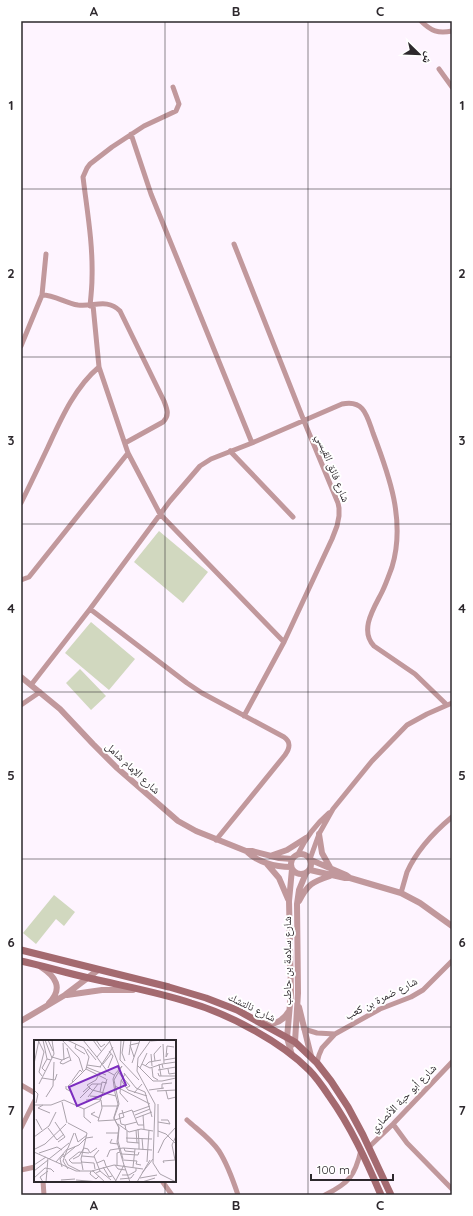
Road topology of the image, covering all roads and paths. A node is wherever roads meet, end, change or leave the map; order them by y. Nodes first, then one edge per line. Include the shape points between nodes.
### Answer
1 (421, 21) edge
2 (452, 31) edge
3 (439, 69) dead end
4 (173, 87) dead end
5 (452, 87) edge
6 (131, 134) junction
7 (234, 244) dead end
8 (46, 254) dead end
9 (42, 295) junction
10 (92, 305) junction
11 (21, 346) edge
12 (100, 367) junction
13 (304, 420) junction
14 (125, 443) junction
15 (252, 443) junction
16 (230, 451) junction
17 (128, 453) junction
18 (21, 503) edge
19 (160, 514) junction
20 (293, 517) dead end
21 (21, 580) edge
22 (90, 608) junction
23 (284, 642) junction
24 (21, 677) edge
25 (31, 685) junction
26 (40, 692) junction
27 (450, 704) edge
28 (21, 705) edge
29 (244, 716) junction
30 (333, 809) junction
31 (452, 817) edge
32 (319, 834) junction
33 (306, 838) junction
34 (216, 840) junction
35 (246, 851) junction
36 (298, 854) junction
37 (269, 856) junction
38 (292, 859) junction
39 (310, 860) junction
40 (266, 863) junction
41 (292, 868) junction
42 (308, 872) junction
43 (331, 873) junction
44 (401, 893) junction
45 (289, 901) junction
46 (297, 904) junction
47 (452, 926) edge
48 (21, 950) edge
49 (21, 961) edge
50 (452, 961) edge
51 (40, 966) junction
52 (98, 970) junction
53 (88, 978) junction
54 (141, 989) junction
55 (65, 995) junction
56 (298, 1000) junction
57 (45, 1006) junction
58 (290, 1009) junction
59 (21, 1021) edge
60 (262, 1023) junction
61 (304, 1029) junction
62 (335, 1034) junction
63 (287, 1038) junction
64 (292, 1044) junction
65 (281, 1047) junction
66 (292, 1055) junction
67 (311, 1056) junction
68 (452, 1062) edge
69 (317, 1063) junction
70 (21, 1085) edge
71 (34, 1092) edge
72 (34, 1102) edge
73 (187, 1120) dead end
74 (394, 1124) junction
75 (21, 1128) edge
76 (369, 1147) junction
77 (361, 1149) junction
78 (34, 1167) edge
79 (21, 1170) edge
80 (43, 1182) edge
81 (163, 1182) edge
82 (452, 1190) edge
83 (44, 1195) edge
84 (172, 1195) edge
85 (238, 1195) edge
86 (325, 1195) edge
87 (381, 1195) edge
88 (391, 1195) edge

1 - 2 street via 432,30
3 - 5 street
4 - 6 street via 179,101 176,111
6 - 10 street via 90,164 83,177 91,252
6 - 15 street via 152,194
7 - 13 street, شارع فائق القيسي
8 - 9 street
9 - 10 street via 78,305
9 - 11 street
10 - 12 street
10 - 14 street via 112,304 120,311 167,408 168,416 163,422
12 - 14 street
12 - 18 street via 85,381 72,400
13 - 15 street
13 - 23 street, شارع فائق القيسي via 338,503 339,516 332,539
13 - 27 street via 350,402 357,404 366,413 394,493 397,525 392,565 371,614 368,624 369,637 374,646 415,674
14 - 17 street
15 - 16 street
16 - 19 street via 200,466
16 - 20 street
17 - 19 street
17 - 21 street via 29,577
19 - 22 street
19 - 23 street
22 - 25 street
22 - 29 street via 187,683
23 - 29 street, شارع فائق القيسي
24 - 25 street, شارع الإمام شامل
25 - 26 street, شارع الإمام شامل
26 - 28 street
26 - 34 street, شارع الإمام شامل via 116,767 172,816 191,829
27 - 30 street via 407,725 372,761
29 - 34 street via 284,737 289,741 289,748
30 - 32 street
30 - 33 street via 320,820
31 - 44 street via 436,830 420,849 407,872
32 - 39 street
32 - 43 street via 322,853
33 - 36 street
33 - 37 street via 286,850
34 - 35 street, شارع الإمام شامل
35 - 37 street, شارع الإمام شامل
35 - 40 street, شارع الإمام شامل via 250,856
36 - 38 street
36 - 39 street via 305,855
37 - 38 street, شارع الإمام شامل
38 - 41 street
39 - 42 street
39 - 43 street
40 - 41 street, شارع الإمام شامل
40 - 45 street via 279,878
41 - 42 street via 298,874
41 - 45 street, شارع سلامة بن حاطب
42 - 43 street
42 - 46 street, شارع سلامة بن حاطب via 299,890
43 - 44 street
43 - 46 street via 309,885
44 - 47 street
45 - 58 street, شارع سلامة بن حاطب
46 - 56 street, شارع سلامة بن حاطب
48 - 52 main road, شارع نالتشك
49 - 51 main road, شارع نالتشك
50 - 62 street, شارع ضمرة بن كعب via 423,990 380,1009
51 - 53 main road, شارع نالتشك
51 - 57 street via 53,976 56,986 55,995
52 - 53 street
52 - 60 main road, شارع نالتشك via 206,998
53 - 54 main road, شارع نالتشك
53 - 55 street
54 - 55 street via 102,990
54 - 65 main road, شارع نالتشك via 210,1009
55 - 57 street
56 - 61 street
56 - 64 street, شارع سلامة بن حاطب
57 - 59 street
58 - 60 street via 286,1017 279,1022
58 - 63 street, شارع سلامة بن حاطب
60 - 63 main road, شارع نالتشك
61 - 62 street via 322,1034
61 - 67 street
62 - 69 street, شارع ضمرة بن كعب via 322,1048
63 - 64 main road, شارع نالتشك
64 - 65 street
64 - 66 street, شارع سلامة بن حاطب
64 - 67 main road, شارع نالتشك
65 - 66 main road, شارع نالتشك
66 - 77 main road, شارع نالتشك via 322,1085
67 - 69 main road, شارع نالتشك
68 - 74 street, شارع أبو حبة الأنصاري
69 - 76 main road, شارع نالتشك via 348,1107
70 - 71 street
72 - 75 street
73 - 85 street via 219,1151
74 - 76 street, شارع أبو حبة الأنصاري
74 - 82 street via 407,1143
76 - 88 main road, شارع نالتشك
77 - 86 street via 358,1165 352,1176 339,1188
77 - 87 main road, شارع نالتشك
78 - 79 street
80 - 83 street
81 - 84 street

